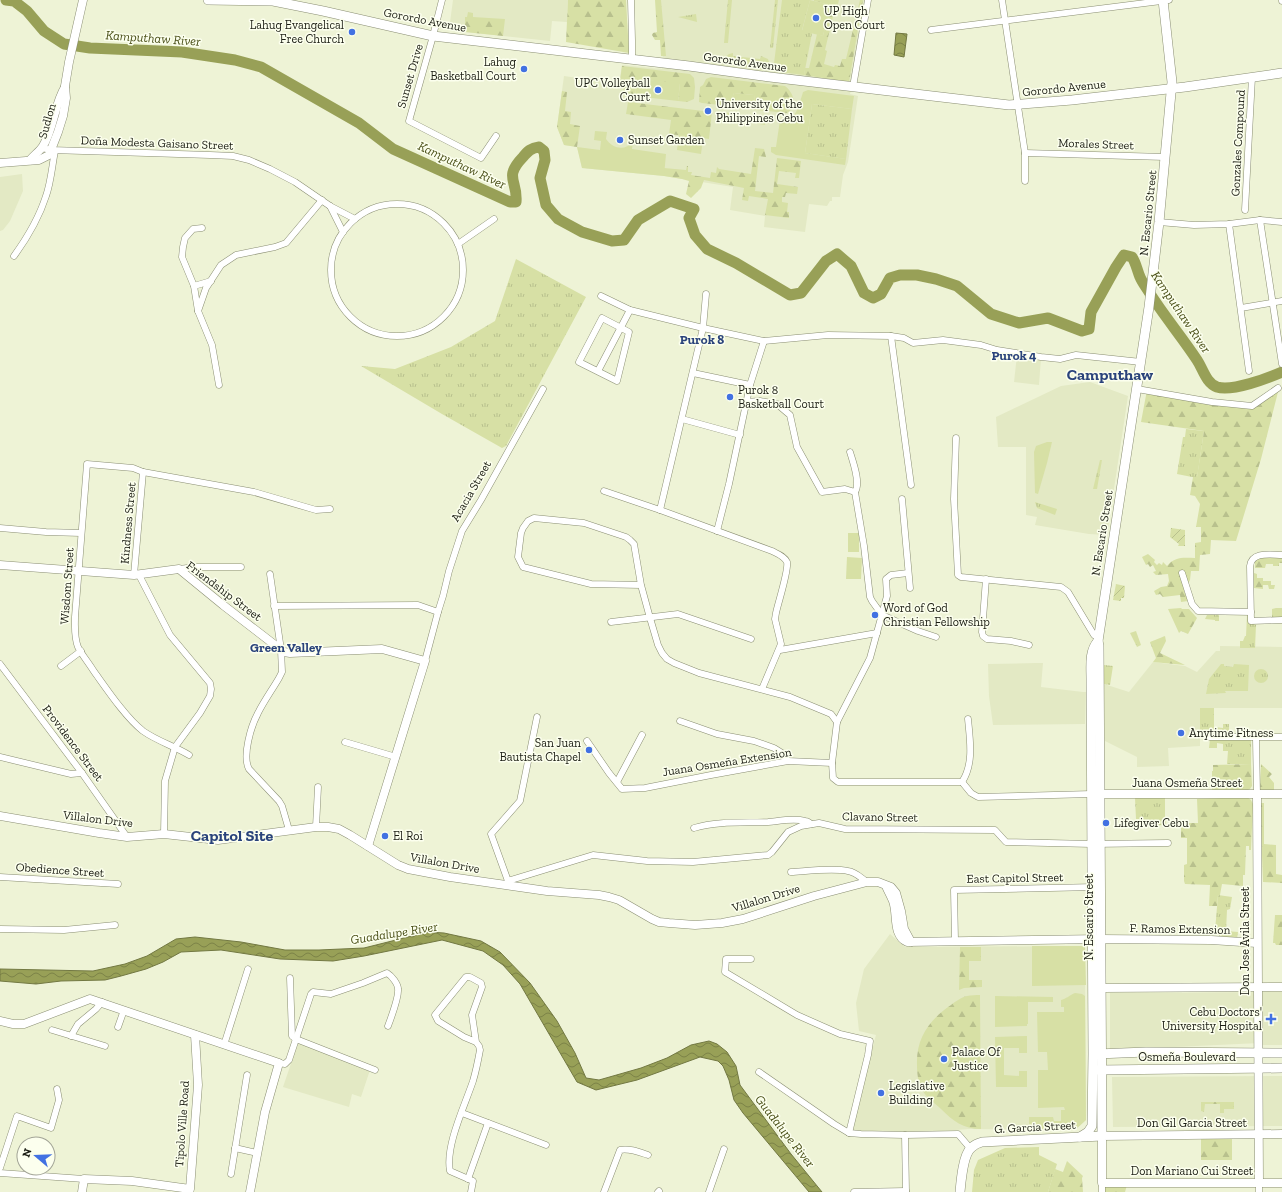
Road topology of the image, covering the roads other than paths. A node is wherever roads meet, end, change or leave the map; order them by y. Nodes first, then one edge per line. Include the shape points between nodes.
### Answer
1 (83, 0) edge
2 (208, 0) edge
3 (442, 0) edge
4 (631, 0) edge
5 (868, 0) edge
6 (1002, 0) edge
7 (1165, 0) edge
8 (1006, 20) junction
9 (931, 30) dead end
10 (433, 36) junction
11 (632, 60) junction
12 (1282, 73) edge
13 (1252, 77) junction
14 (65, 86) junction
15 (853, 87) junction
16 (1171, 88) junction
17 (1017, 104) junction
18 (496, 136) dead end
19 (42, 148) junction
20 (53, 151) junction
21 (1025, 153) junction
22 (1165, 157) junction
23 (30, 160) junction
24 (0, 163) edge
25 (1025, 181) dead end
26 (322, 200) junction
27 (330, 206) junction
28 (1246, 210) dead end
29 (355, 219) junction
30 (494, 219) dead end
31 (1260, 220) junction
32 (1159, 222) junction
33 (1282, 222) edge
34 (1229, 224) junction
35 (202, 228) dead end
36 (343, 232) junction
37 (458, 244) junction
38 (14, 256) dead end
39 (211, 281) junction
40 (194, 286) junction
41 (706, 294) dead end
42 (601, 296) dead end
43 (1282, 301) edge
44 (1273, 302) junction
45 (1240, 308) junction
46 (630, 310) junction
47 (198, 311) junction
48 (621, 328) junction
49 (703, 328) junction
50 (890, 336) junction
51 (764, 341) junction
52 (1141, 362) junction
53 (1282, 364) edge
54 (598, 371) junction
55 (1249, 371) dead end
56 (693, 372) junction
57 (219, 385) dead end
58 (750, 385) junction
59 (1278, 388) dead end
60 (543, 389) dead end
61 (1137, 389) junction
62 (746, 402) junction
63 (682, 419) junction
64 (740, 435) junction
65 (956, 438) dead end
66 (850, 452) dead end
67 (143, 472) junction
68 (911, 485) dead end
69 (604, 492) dead end
70 (855, 492) junction
71 (902, 499) dead end
72 (330, 508) dead end
73 (660, 510) junction
74 (0, 528) edge
75 (717, 531) junction
76 (81, 533) junction
77 (1282, 554) edge
78 (0, 565) edge
79 (241, 567) dead end
80 (179, 569) junction
81 (78, 572) junction
82 (908, 573) junction
83 (1182, 573) dead end
84 (270, 574) dead end
85 (136, 575) junction
86 (986, 579) junction
87 (641, 585) junction
88 (910, 588) dead end
89 (274, 606) junction
90 (438, 612) junction
91 (1251, 612) junction
92 (882, 615) junction
93 (650, 618) junction
94 (1282, 620) edge
95 (611, 622) dead end
96 (877, 633) junction
97 (936, 637) dead end
98 (751, 639) dead end
99 (1098, 639) junction
100 (1028, 645) dead end
101 (281, 650) junction
102 (780, 650) junction
103 (81, 652) junction
104 (425, 661) junction
105 (0, 664) edge
106 (61, 666) dead end
107 (762, 690) junction
108 (537, 717) dead end
109 (968, 719) dead end
110 (680, 721) dead end
111 (837, 722) junction
112 (642, 735) dead end
113 (1209, 737) dead end
114 (1282, 737) edge
115 (1256, 738) junction
116 (587, 740) dead end
117 (345, 742) dead end
118 (175, 747) junction
119 (189, 755) dead end
120 (0, 757) edge
121 (396, 757) junction
122 (788, 762) junction
123 (832, 763) junction
124 (82, 773) junction
125 (617, 782) junction
126 (962, 782) junction
127 (318, 787) dead end
128 (1096, 794) junction
129 (1282, 794) edge
130 (1257, 795) junction
131 (0, 816) edge
132 (811, 824) junction
133 (316, 827) junction
134 (694, 828) dead end
135 (289, 830) junction
136 (164, 834) junction
137 (127, 837) junction
138 (1168, 843) dead end
139 (1096, 844) junction
140 (368, 846) junction
141 (791, 872) dead end
142 (0, 877) edge
143 (867, 882) junction
144 (508, 883) junction
145 (118, 884) dead end
146 (1096, 887) junction
147 (115, 925) dead end
148 (0, 929) edge
149 (1097, 939) junction
150 (955, 941) junction
151 (1257, 943) junction
152 (752, 959) dead end
153 (248, 969) dead end
154 (290, 978) dead end
155 (1282, 987) edge
156 (1102, 988) junction
157 (1258, 988) junction
158 (102, 1002) junction
159 (124, 1010) junction
160 (0, 1021) edge
161 (388, 1026) dead end
162 (118, 1027) dead end
163 (52, 1030) dead end
164 (195, 1035) junction
165 (72, 1036) junction
166 (296, 1039) junction
167 (476, 1042) junction
168 (224, 1044) junction
169 (105, 1046) dead end
170 (1258, 1053) junction
171 (1282, 1053) edge
172 (1097, 1054) junction
173 (279, 1063) junction
174 (1258, 1068) junction
175 (1282, 1068) edge
176 (375, 1070) dead end
177 (1093, 1070) junction
178 (1103, 1070) junction
179 (759, 1072) dead end
180 (247, 1075) dead end
181 (57, 1089) dead end
182 (462, 1113) junction
183 (488, 1123) junction
184 (849, 1133) junction
185 (1258, 1134) junction
186 (1282, 1134) edge
187 (905, 1135) junction
188 (1102, 1136) junction
189 (1080, 1137) junction
190 (546, 1145) dead end
191 (235, 1148) junction
192 (970, 1148) junction
193 (724, 1150) dead end
194 (257, 1153) junction
195 (648, 1155) dead end
196 (0, 1168) edge
197 (0, 1173) edge
198 (231, 1174) dead end
199 (84, 1179) junction
200 (468, 1179) junction
201 (1259, 1183) junction
202 (1282, 1183) edge
203 (1102, 1188) edge
204 (190, 1191) edge
205 (82, 1192) edge
206 (250, 1192) edge
207 (471, 1192) edge
208 (604, 1192) edge
209 (709, 1192) edge
210 (854, 1192) edge
211 (906, 1192) edge
212 (960, 1192) edge
213 (1259, 1192) edge

1 - 14 street, Sudlon
2 - 10 main road, Gorordo Avenue via 273,2
3 - 10 street, Sunset Drive
4 - 11 street
5 - 15 street
6 - 8 street
7 - 8 street
7 - 16 main road, N. Escario Street
8 - 9 street
8 - 17 street
10 - 11 main road, Gorordo Avenue
10 - 18 street, Sunset Drive via 409,121 481,158
11 - 15 main road, Gorordo Avenue
12 - 13 main road, Gorordo Avenue
13 - 16 main road, Gorordo Avenue
13 - 28 street, Gonzales Compound
14 - 19 street, Sudlon
14 - 20 street, Sudlon via 66,98
15 - 17 main road, Gorordo Avenue
16 - 17 main road, Gorordo Avenue
16 - 22 main road, N. Escario Street
17 - 21 street
19 - 20 street, Doña Modesta Gaisano Street
19 - 23 street, Sudlon
20 - 23 street, Sudlon via 39,160
20 - 26 street, Doña Modesta Gaisano Street via 233,156 270,169
20 - 38 street via 46,195 40,213
21 - 22 street, Morales Street
21 - 25 street
22 - 32 main road, N. Escario Street
23 - 24 street
26 - 27 street, Doña Modesta Gaisano Street
26 - 39 street via 286,243 236,255 222,266
27 - 29 street, Doña Modesta Gaisano Street
27 - 36 street, Doña Modesta Gaisano Street
29 - 36 street
29 - 37 street via 368,210 383,205 415,206 442,221 453,233
30 - 37 street
31 - 33 street
31 - 34 street
31 - 44 street
32 - 34 street
32 - 52 main road, N. Escario Street
34 - 45 street
35 - 40 street via 190,232 183,247 182,257
36 - 37 street via 332,262 331,278 335,293 347,314 359,325 388,336 420,333 434,326 451,309 459,295 463,279 463,263
39 - 40 street
39 - 47 street via 203,294
40 - 47 street
41 - 49 street
42 - 46 street
43 - 44 street
44 - 45 street
44 - 53 street
45 - 55 street
46 - 48 street
46 - 49 street
47 - 57 street via 212,345
48 - 54 street
48 - 54 street via 629,332 617,381
48 - 54 street via 602,318 578,362
49 - 51 street
49 - 56 street
50 - 51 street via 828,335
50 - 52 street via 904,338 913,343 943,340 1060,359 1076,355
50 - 68 street
51 - 58 street
52 - 61 main road, N. Escario Street
56 - 58 street
56 - 63 street
58 - 62 street
59 - 61 street via 1252,406
60 - 90 street, Acacia Street via 462,531
61 - 99 main road, N. Escario Street
62 - 64 street
62 - 70 street via 776,404 790,415 798,447 822,492 845,489
63 - 64 street
63 - 73 street
64 - 75 street
65 - 86 street via 954,499 957,573 961,577
66 - 70 street via 857,481
67 - 72 street via 254,492 316,510
67 - 76 street, Wisdom Street via 133,468 87,464
67 - 85 street, Kindness Street
69 - 73 street
70 - 92 street via 870,597
71 - 82 street
73 - 75 street
74 - 76 street
75 - 102 street via 783,556 787,563 776,613
76 - 81 street, Wisdom Street
77 - 91 street via 1257,556 1251,562
78 - 81 street, Friendship Street
79 - 80 street
80 - 85 street, Friendship Street
80 - 101 street, Friendship Street
81 - 85 street, Friendship Street
81 - 103 street, Wisdom Street via 75,637
82 - 88 street
82 - 92 street via 891,574 886,579 887,596
83 - 91 street via 1192,604 1198,611
84 - 89 street
85 - 118 street via 170,635 210,683 210,696
86 - 99 street via 1062,587 1068,592
86 - 100 street via 983,636
87 - 87 street via 634,544 626,537 584,523 534,518 523,528 518,557 523,567 591,584
87 - 93 street
89 - 90 street via 418,604
89 - 101 street
90 - 104 street, Acacia Street
91 - 94 street via 1251,621
92 - 96 street
92 - 97 street
93 - 95 street
93 - 98 street via 678,614
93 - 107 street via 662,653 674,663 699,673
96 - 102 street
96 - 111 street via 870,658
99 - 128 main road, N. Escario Street via 1094,646 1091,674
101 - 104 street via 290,653 382,649
101 - 135 street via 282,672 258,714 246,755 249,769 282,806
102 - 107 street
103 - 106 street
103 - 118 street, Wisdom Street via 130,719 154,738
104 - 121 street, Acacia Street
105 - 124 street, Providence Street
107 - 111 street via 790,697 823,710 831,714
108 - 144 street via 520,801 491,834
109 - 126 street via 971,752
110 - 122 street via 717,734 754,741 774,748 782,753
111 - 123 street
112 - 125 street
113 - 115 street
114 - 115 street
115 - 130 street, Don Jose Avila Street
116 - 125 street
117 - 121 street
118 - 119 street, Wisdom Street
118 - 136 street via 165,781
120 - 124 street via 71,774
121 - 140 street, Acacia Street
122 - 123 street, Juana Osmeña Extension
122 - 125 street, Juana Osmeña Extension via 630,789 622,789
123 - 126 street via 834,778 838,782
124 - 137 street, Providence Street
126 - 128 street via 978,797
127 - 133 street
128 - 130 street, Juana Osmeña Street
128 - 139 main road, N. Escario Street
129 - 130 street, Juana Osmeña Street
130 - 151 street, Don Jose Avila Street
131 - 137 street, Villalon Drive
132 - 134 street via 796,820 725,823
132 - 139 street, Clavano Street via 819,823 845,829 995,830 1006,842
132 - 144 street, Clavano Street via 788,832 768,855 693,862 647,861 593,855
133 - 135 street, Villalon Drive
133 - 140 street, Villalon Drive via 339,830
135 - 136 street, Villalon Drive via 218,840
136 - 137 street, Villalon Drive
138 - 139 street, Clavano Street
139 - 146 main road, N. Escario Street
140 - 144 street, Villalon Drive via 408,870
141 - 143 street via 848,871
142 - 145 street, Obedience Street
143 - 144 street, Villalon Drive via 743,919 694,925 660,922 609,897 547,891
143 - 150 street, Villalon Drive via 878,882 891,887 896,893 904,929 911,942
146 - 149 main road, N. Escario Street
146 - 150 street, East Capitol Street via 954,890
147 - 148 street via 64,930
149 - 150 street, Villalon Drive
149 - 151 street, F. Ramos Extension
149 - 156 main road, N. Escario Street
149 - 172 main road, N. Escario Street
151 - 157 street, Don Jose Avila Street
152 - 184 street via 726,959 725,972 797,1015 840,1034 870,1041
153 - 168 street
154 - 166 street via 292,1036
155 - 157 street
156 - 157 street
156 - 172 main road, N. Escario Street
157 - 170 street, Don Jose Avila Street
158 - 159 street
158 - 160 street via 90,999 24,1024
158 - 165 street via 78,1024
159 - 162 street
159 - 164 street
161 - 166 street via 399,987 387,973 331,994 313,992
163 - 165 street
164 - 168 street
164 - 204 street, Tipolo Ville Road via 198,1085
165 - 169 street
166 - 173 street via 289,1060 285,1064
166 - 176 street
167 - 167 street via 472,1015 482,988 481,983 466,977 435,1015 438,1021
167 - 182 street via 480,1050 474,1080
168 - 173 street
170 - 171 main road, Osmeña Boulevard
170 - 172 main road, Osmeña Boulevard
170 - 174 street, Don Jose Avila Street
172 - 177 main road, N. Escario Street
172 - 178 main road, N. Escario Street
173 - 194 street
174 - 175 main road, Osmeña Boulevard
174 - 178 main road, Osmeña Boulevard
174 - 185 street, Don Jose Avila Street
177 - 178 main road, Osmeña Boulevard
177 - 189 main road, N. Escario Street via 1092,1126
178 - 188 main road, N. Escario Street
179 - 184 street
180 - 191 street
181 - 196 street via 59,1100 51,1128 17,1116
182 - 183 street
182 - 200 street via 453,1140 449,1164 450,1171
183 - 190 street
183 - 200 street
184 - 187 street
185 - 186 street, Don Gil Garcia Street
185 - 188 street, Don Gil Garcia Street
185 - 201 street, Don Jose Avila Street
187 - 192 street via 958,1134
187 - 211 street
188 - 189 main road, G. Garcia Street
188 - 203 street, N. Escario Street
189 - 192 main road, G. Garcia Street via 989,1141
191 - 194 street
191 - 198 street
192 - 212 main road via 965,1160
193 - 209 street
194 - 206 street
195 - 208 street via 620,1150
197 - 199 street
199 - 204 street via 132,1182
199 - 205 street
200 - 207 street via 473,1181
201 - 202 street, Don Mariano Cui Street
201 - 203 street, Don Mariano Cui Street
201 - 213 street, Don Jose Avila Street
210 - 211 street

